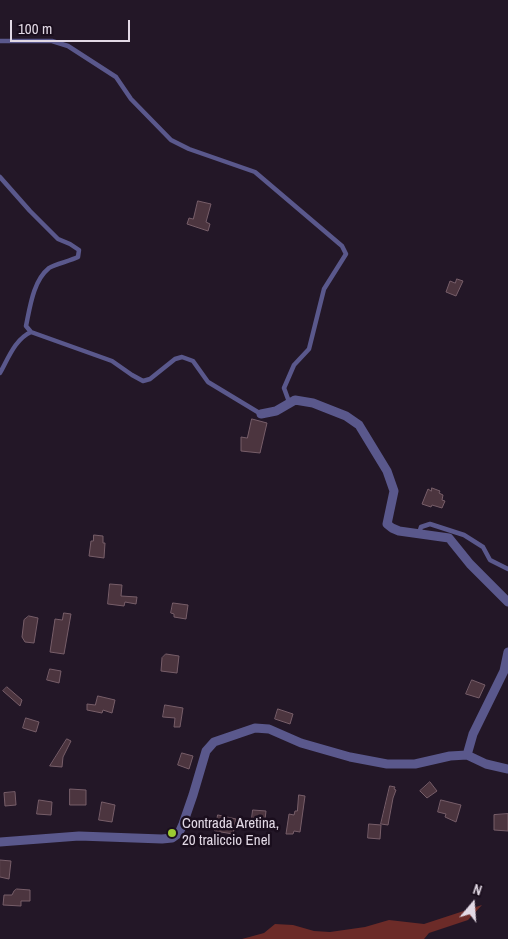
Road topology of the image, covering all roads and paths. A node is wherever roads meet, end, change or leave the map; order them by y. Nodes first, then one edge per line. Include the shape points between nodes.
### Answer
1 (0, 41) edge
2 (0, 177) edge
3 (31, 332) junction
4 (0, 373) edge
5 (292, 402) junction
6 (261, 414) joint
7 (419, 533) junction
8 (508, 569) edge
9 (508, 602) edge
10 (508, 652) edge
11 (467, 755) junction
12 (508, 769) edge
13 (0, 842) edge

1 - 5 lane via 52,40 68,46 116,77 131,100 171,140 255,172 342,246 346,254 324,289 309,350 294,365 284,388
2 - 3 lane via 58,239 79,250 78,257 50,267 41,276 31,299 26,326
3 - 4 lane via 14,347
3 - 6 lane via 112,361 143,381 175,359 193,361 208,382
5 - 6 street via 276,411
5 - 7 street via 313,403 346,416 359,425 387,471 394,491 387,524 399,531
7 - 8 lane via 421,527 430,524 464,535 483,547 490,560
7 - 9 street via 449,538
10 - 11 street via 504,671 473,734
11 - 12 street
11 - 13 street via 414,764 387,764 350,757 301,743 269,729 255,728 214,742 206,751 183,824 172,838 78,836

